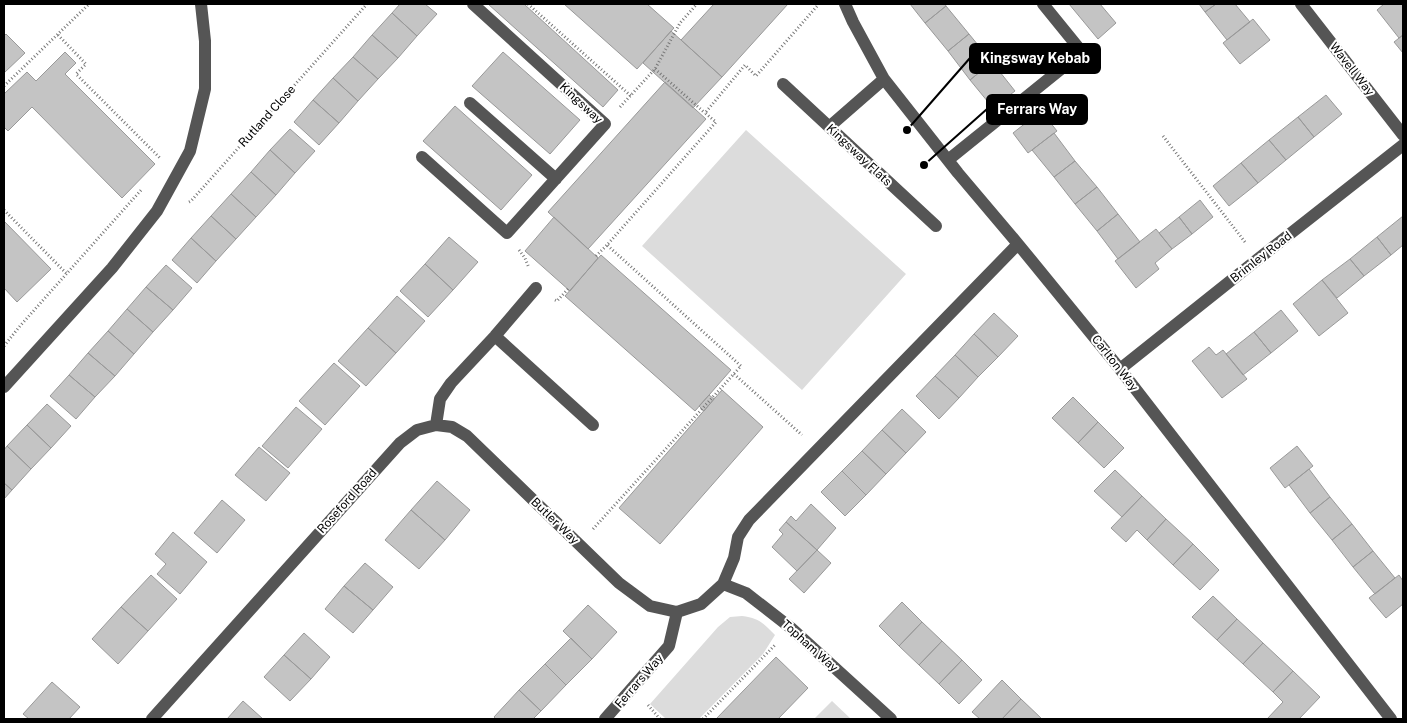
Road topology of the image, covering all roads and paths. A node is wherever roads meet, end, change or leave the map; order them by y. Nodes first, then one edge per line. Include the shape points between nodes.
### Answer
1 (201, 4) edge
2 (367, 4) edge
3 (472, 4) edge
4 (528, 4) edge
5 (698, 4) edge
6 (844, 4) edge
7 (1044, 4) edge
8 (1301, 4) edge
9 (88, 5) dead end
10 (818, 5) dead end
11 (58, 35) junction
12 (655, 69) junction
13 (884, 78) junction
14 (783, 84) dead end
15 (4, 86) edge
16 (631, 96) junction
17 (470, 103) dead end
18 (705, 113) junction
19 (605, 124) junction
20 (829, 127) junction
21 (1403, 135) edge
22 (1163, 136) dead end
23 (1403, 145) edge
24 (422, 157) dead end
25 (948, 160) junction
26 (165, 163) dead end
27 (556, 179) junction
28 (145, 185) dead end
29 (4, 210) edge
30 (157, 211) junction
31 (936, 226) dead end
32 (507, 233) junction
33 (607, 244) junction
34 (1018, 244) junction
35 (596, 256) dead end
36 (1258, 259) junction
37 (66, 273) junction
38 (536, 288) joint
39 (494, 336) junction
40 (4, 346) edge
41 (1120, 369) junction
42 (734, 374) junction
43 (4, 387) edge
44 (436, 425) junction
45 (594, 425) dead end
46 (817, 450) junction
47 (579, 544) junction
48 (723, 584) junction
49 (677, 612) junction
50 (791, 628) junction
51 (152, 719) edge
52 (605, 719) edge
53 (703, 719) edge
54 (891, 719) edge
55 (1391, 719) edge

1 - 30 street via 205,89 190,151
2 - 30 path, Rutland Close via 191,201
3 - 19 street, Kingsway
4 - 16 path
5 - 12 path via 680,23
6 - 13 street, Carlton Way
7 - 25 street via 1082,52
8 - 21 street, Wavell Way
9 - 11 path
10 - 18 path via 756,76 745,65
11 - 15 path
11 - 26 path via 86,64 76,74
12 - 16 path
12 - 18 path
13 - 20 street
13 - 25 street, Carlton Way
14 - 20 street, Kingsway Flats
16 - 19 path
17 - 27 street
18 - 33 path via 716,122
19 - 27 street, Kingsway
20 - 31 street, Kingsway Flats
22 - 36 path
23 - 36 street, Brimley Road
24 - 32 street
25 - 34 street, Carlton Way
27 - 32 street, Kingsway
28 - 37 path
29 - 37 path
30 - 43 street via 112,268
32 - 38 path via 525,258
33 - 35 path
33 - 42 path via 741,366
34 - 41 street, Carlton Way
34 - 46 street
36 - 41 street, Brimley Road
37 - 40 path
38 - 39 street
39 - 44 street via 440,399
39 - 45 street
41 - 55 street, Carlton Way
42 - 46 path
42 - 47 path
44 - 47 street, Butler Way via 452,427 467,436
44 - 51 street, Roseford Road via 417,430 400,443
46 - 48 street via 749,520 738,536 734,558
47 - 49 street, Butler Way via 619,583 650,606
48 - 49 street via 701,604
48 - 50 street, Topham Way via 746,592
49 - 52 street, Ferrars Way via 669,646
50 - 53 path
50 - 54 street, Topham Way

